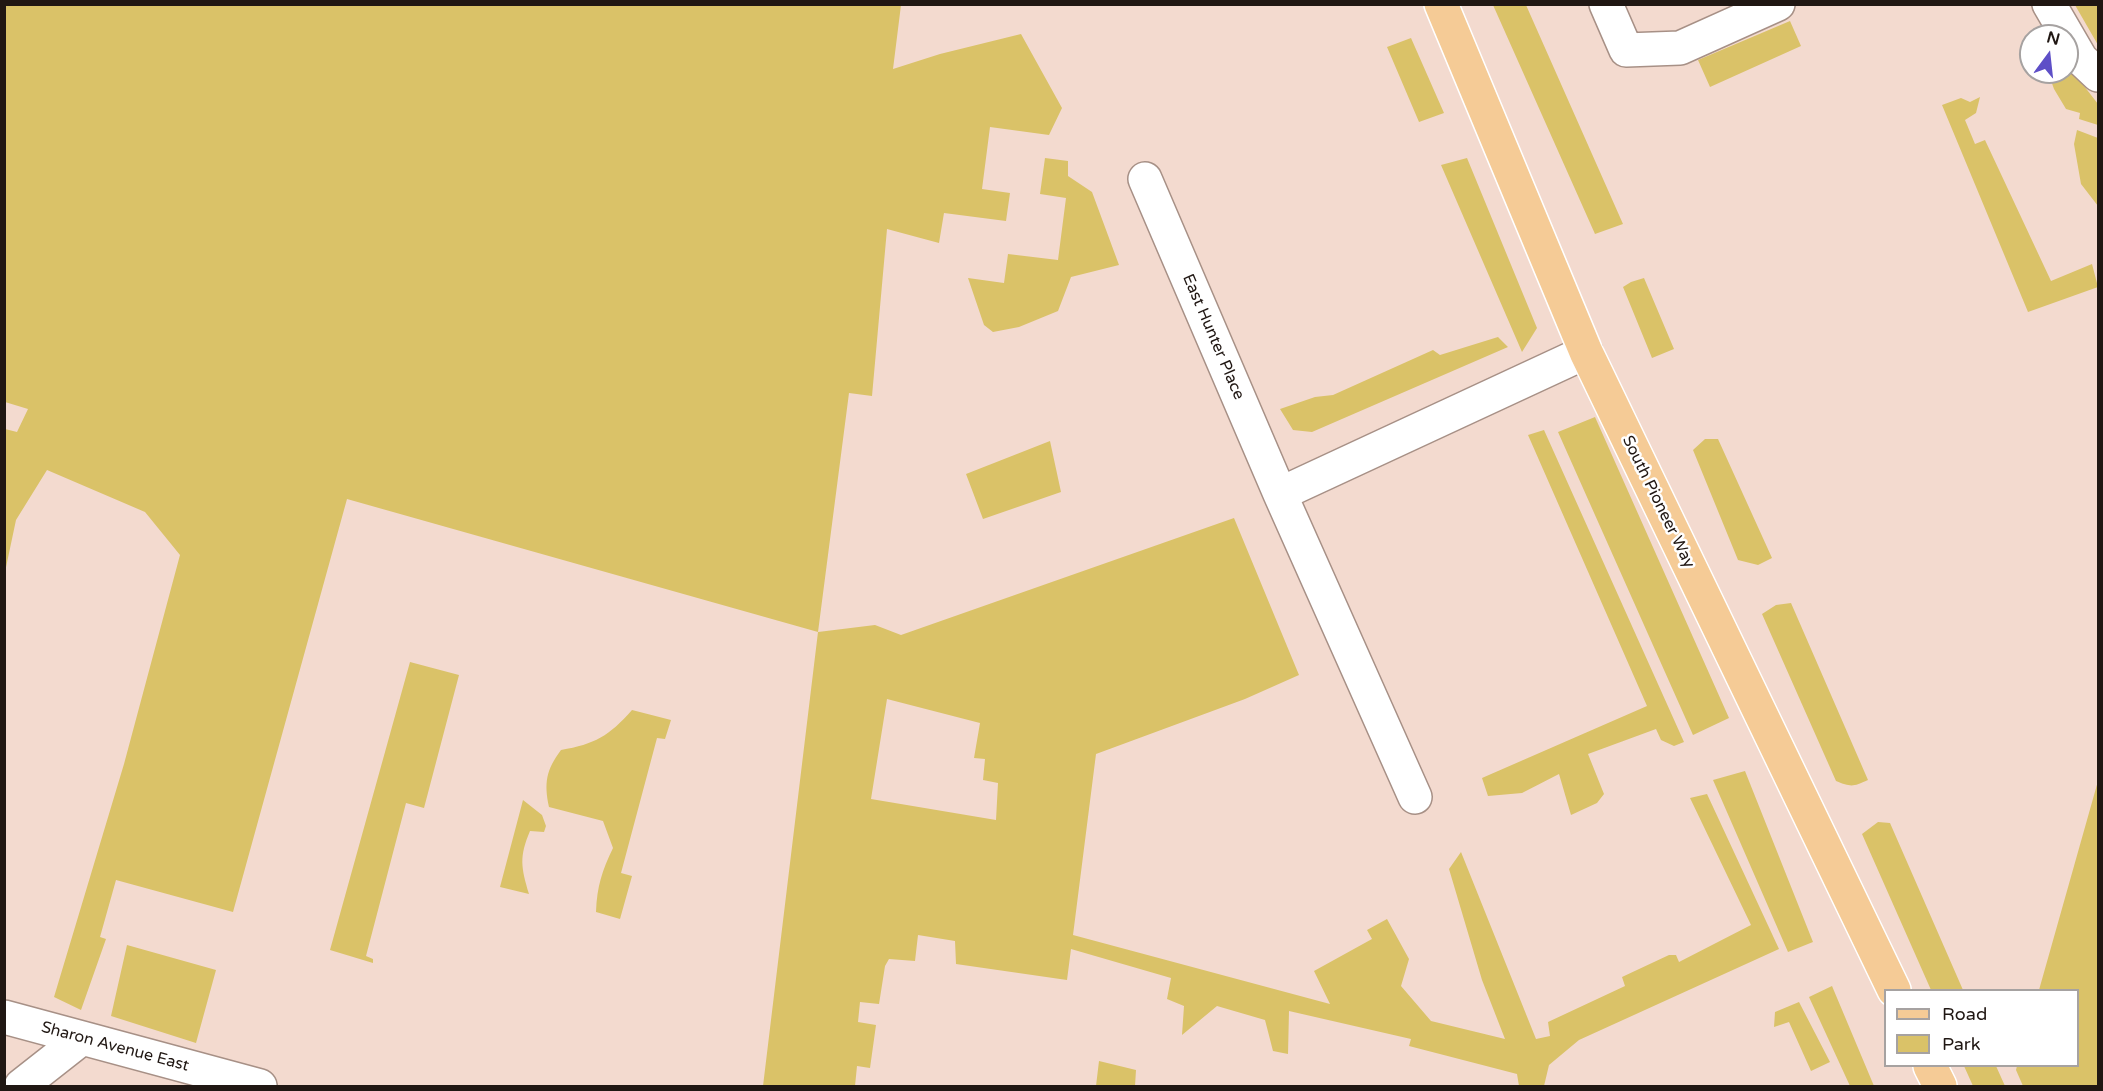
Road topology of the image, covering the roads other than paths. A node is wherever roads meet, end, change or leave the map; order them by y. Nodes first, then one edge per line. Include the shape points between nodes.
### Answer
1 (1442, 4) edge
2 (1606, 4) edge
3 (1778, 4) edge
4 (2049, 4) edge
5 (2098, 75) edge
6 (1145, 179) dead end
7 (1586, 352) junction
8 (1281, 494) junction
9 (1415, 797) dead end
10 (1894, 989) edge
11 (4, 1017) edge
12 (82, 1038) junction
13 (1931, 1067) edge
14 (21, 1086) edge
15 (260, 1086) edge
16 (1940, 1086) edge

1 - 7 main road, South Pioneer Way
2 - 3 street via 1626,50 1680,48
4 - 5 street via 2080,59
6 - 8 street, East Hunter Place
7 - 8 street
7 - 10 main road, South Pioneer Way
8 - 9 street, East Hunter Place
11 - 12 street, Sharon Avenue East
12 - 14 street
12 - 15 street, Sharon Avenue East
13 - 16 main road

